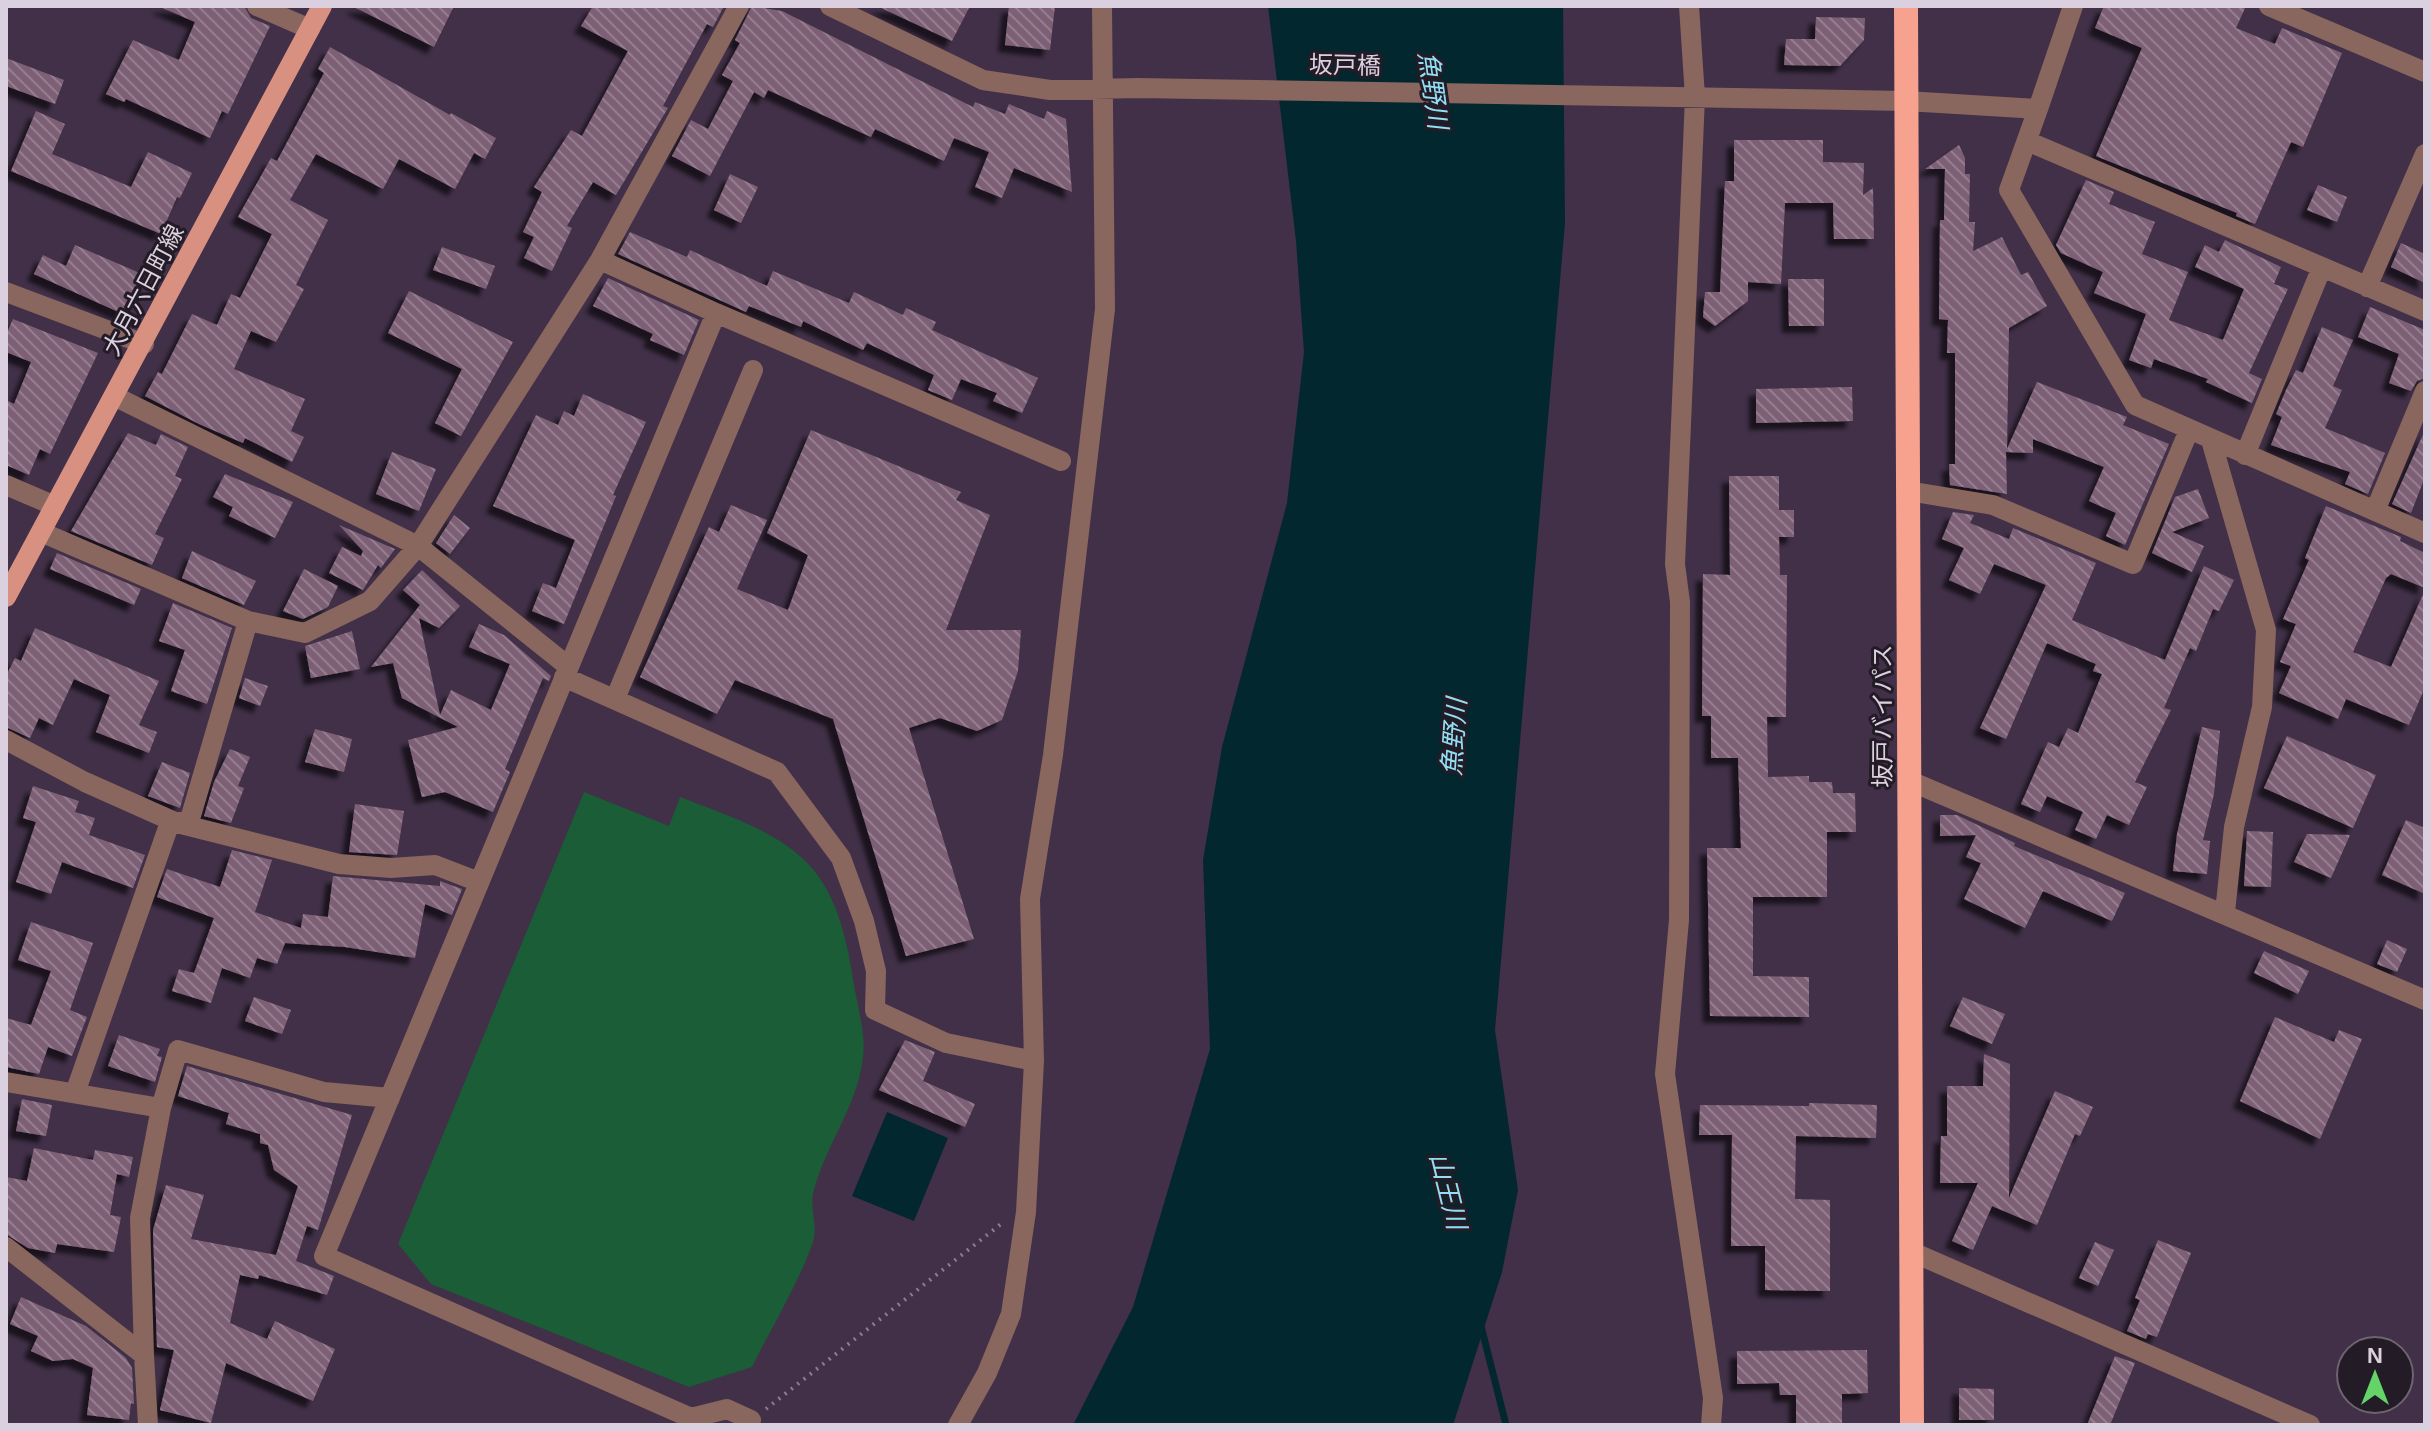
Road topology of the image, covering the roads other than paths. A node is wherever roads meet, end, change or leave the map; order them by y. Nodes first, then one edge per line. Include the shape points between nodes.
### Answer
1 (257, 6) edge
2 (322, 6) edge
3 (739, 6) edge
4 (830, 6) edge
5 (1102, 6) edge
6 (1689, 6) edge
7 (1906, 6) edge
8 (2073, 6) edge
9 (2269, 6) edge
10 (310, 29) junction
11 (2425, 72) edge
12 (1103, 88) junction
13 (1695, 97) junction
14 (1906, 101) junction
15 (2038, 109) junction
16 (2027, 141) junction
17 (2425, 154) edge
18 (600, 260) junction
19 (2322, 267) junction
20 (2367, 287) junction
21 (6, 292) edge
22 (2425, 311) edge
23 (716, 313) junction
24 (144, 344) junction
25 (753, 370) dead end
26 (2425, 391) edge
27 (116, 397) junction
28 (2189, 430) junction
29 (2211, 440) junction
30 (2245, 455) junction
31 (1061, 461) dead end
32 (6, 485) edge
33 (1908, 491) junction
34 (55, 506) junction
35 (2375, 511) junction
36 (41, 532) junction
37 (2425, 533) edge
38 (418, 546) junction
39 (6, 597) edge
40 (248, 621) junction
41 (566, 672) junction
42 (615, 699) junction
43 (6, 740) edge
44 (1910, 781) junction
45 (177, 823) junction
46 (479, 882) junction
47 (2225, 912) junction
48 (2425, 1000) edge
49 (1034, 1061) junction
50 (6, 1082) edge
51 (75, 1093) junction
52 (390, 1098) junction
53 (161, 1108) junction
54 (6, 1247) edge
55 (1912, 1252) junction
56 (144, 1355) junction
57 (751, 1420) road end
58 (148, 1425) edge
59 (958, 1425) edge
60 (1711, 1425) edge
61 (1912, 1425) edge
62 (2310, 1425) edge

1 - 10 street
2 - 10 main road, 大月六日町線
3 - 18 street
4 - 12 street, 坂戸橋 via 983,80 1050,90
5 - 12 street
6 - 13 street
7 - 14 highway, 坂戸バイパス
8 - 15 street
9 - 11 street
10 - 24 main road, 大月六日町線
12 - 13 street, 坂戸橋
12 - 49 street via 1105,309 1053,755 1030,899
13 - 14 street, 坂戸橋
13 - 60 street via 1675,564 1680,602 1679,920 1665,1074 1713,1398
14 - 15 street, 坂戸橋
14 - 33 highway, 坂戸バイパス
15 - 16 street
16 - 19 street
16 - 28 street via 2009,190 2135,405
17 - 20 street
18 - 23 street
18 - 38 street
19 - 20 street
19 - 30 street
20 - 22 street
21 - 24 street
23 - 31 street
23 - 41 street
24 - 27 main road, 大月六日町線
25 - 42 street
26 - 35 street
27 - 34 main road, 大月六日町線
27 - 38 street
28 - 29 street
28 - 33 street via 2133,564 1993,505
29 - 30 street
29 - 47 street via 2266,630 2262,707 2234,827
30 - 35 street
32 - 34 street
33 - 44 highway, 坂戸バイパス
34 - 36 main road, 大月六日町線
35 - 37 street
36 - 39 main road, 大月六日町線
36 - 40 street
38 - 40 street via 370,601 305,633
38 - 41 street
40 - 45 street via 190,819
41 - 42 street
41 - 46 street
42 - 49 street via 777,772 841,858 876,971 875,1010 946,1043
43 - 45 street
44 - 47 street
44 - 55 highway, 坂戸バイパス
45 - 46 street via 339,864 435,865
45 - 51 street via 169,825
46 - 52 street
47 - 48 street
49 - 59 street via 1026,1212 1011,1314
50 - 51 street
51 - 53 street
52 - 53 street via 324,1092 178,1050
52 - 57 street via 324,1256 691,1418 727,1409
53 - 56 street via 140,1218
54 - 56 street
55 - 61 highway, 坂戸バイパス
55 - 62 street
56 - 58 street

